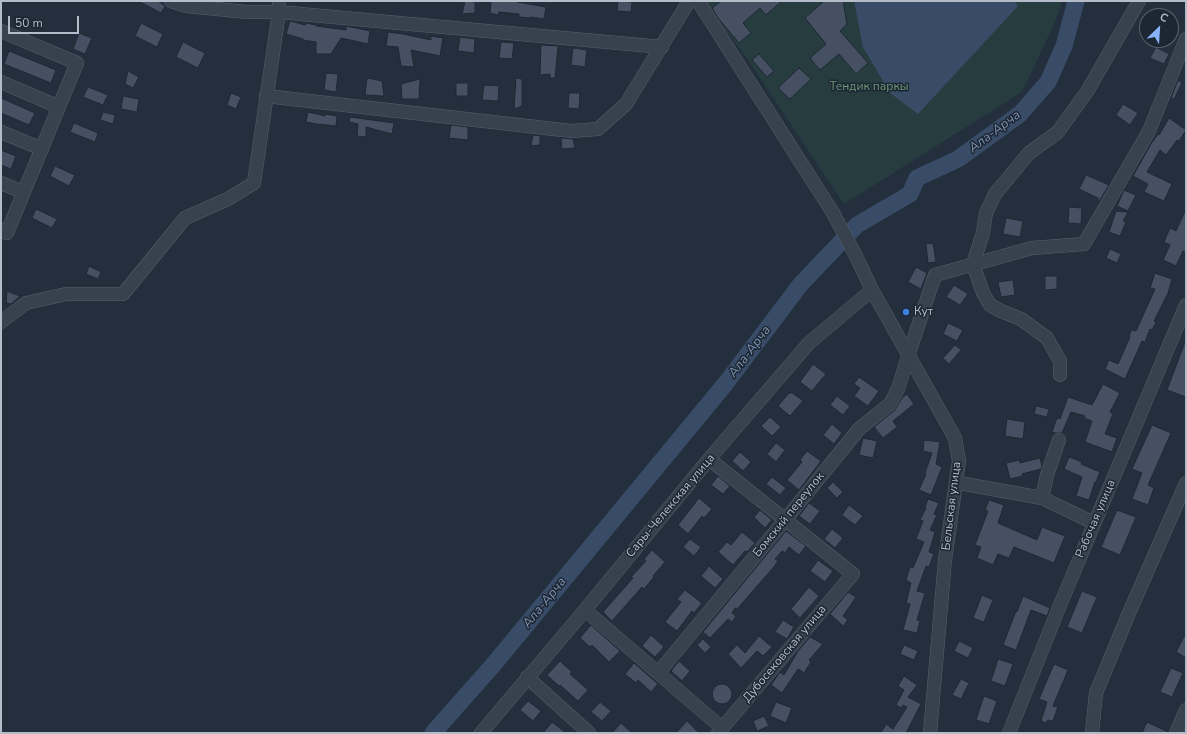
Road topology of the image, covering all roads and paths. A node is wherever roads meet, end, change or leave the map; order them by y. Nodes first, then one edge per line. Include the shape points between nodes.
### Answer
1 (171, 1) edge
2 (689, 1) edge
3 (698, 1) edge
4 (1139, 1) edge
5 (279, 6) edge
6 (1, 31) edge
7 (1186, 39) edge
8 (662, 47) junction
9 (1, 82) edge
10 (266, 96) junction
11 (59, 107) junction
12 (1, 132) edge
13 (42, 149) junction
14 (1, 183) edge
15 (24, 192) junction
16 (1, 230) edge
17 (973, 264) junction
18 (872, 290) junction
19 (1186, 306) edge
20 (1, 322) edge
21 (909, 353) junction
22 (1060, 375) dead end
23 (1059, 440) dead end
24 (709, 459) junction
25 (956, 483) junction
26 (1186, 483) edge
27 (1042, 498) junction
28 (785, 520) junction
29 (1094, 523) junction
30 (585, 610) junction
31 (659, 672) junction
32 (527, 677) junction
33 (1186, 710) edge
34 (720, 730) edge
35 (481, 733) edge
36 (589, 733) edge
37 (930, 733) edge
38 (1009, 733) edge
39 (1092, 733) edge
40 (1176, 733) edge

1 - 5 street via 186,6 247,12
2 - 8 street
3 - 18 street, Бельская улица via 833,213
4 - 17 street via 1088,90 1058,132 1030,152 995,194 986,213 983,233
5 - 8 street
5 - 10 street
6 - 11 street via 78,63
7 - 17 street via 1149,131 1084,244 1032,248
8 - 10 street via 626,104 598,129 571,131
9 - 11 street
10 - 20 street via 254,184 185,218 123,294 66,294 26,303
11 - 13 street
12 - 13 street
13 - 15 street
14 - 15 street
15 - 16 street via 7,233
17 - 21 street, Бомский переулок via 936,275
17 - 22 street via 990,305 1021,319 1047,338 1060,361
18 - 21 street, Бельская улица
18 - 24 street, Сары-Челекская улица via 809,343
19 - 29 street, Рабочая улица
21 - 25 street, Бельская улица via 955,438 959,461
21 - 28 street, Бомский переулок via 898,389 890,404 859,429
23 - 27 street
24 - 28 street
24 - 30 street, Сары-Челекская улица
25 - 27 street
25 - 37 street, Бельская улица via 945,560
26 - 39 street via 1128,613 1096,693
27 - 29 street
28 - 31 street, Бомский переулок
28 - 34 street, Дубосековская улица via 853,574
29 - 38 street, Рабочая улица
30 - 31 street
30 - 32 street, Сары-Челекская улица
31 - 34 street
32 - 35 street, Сары-Челекская улица
32 - 36 street
33 - 40 street

